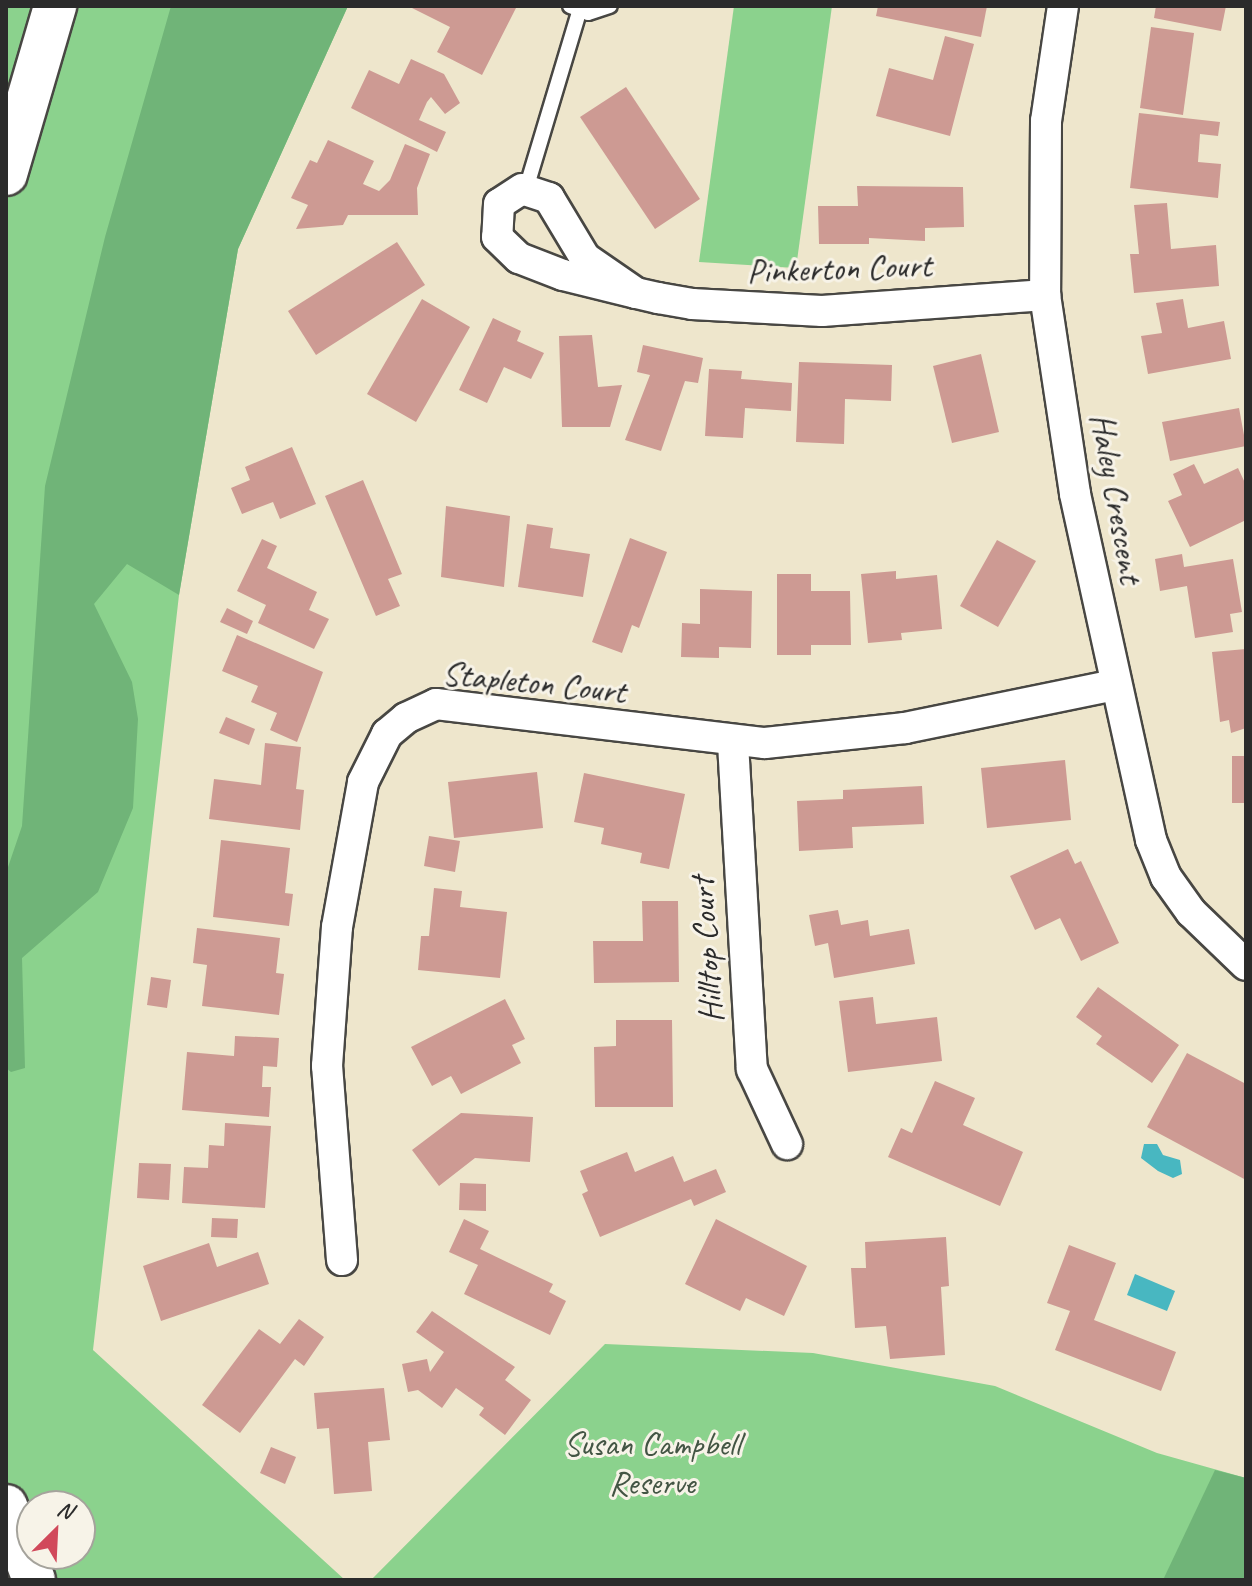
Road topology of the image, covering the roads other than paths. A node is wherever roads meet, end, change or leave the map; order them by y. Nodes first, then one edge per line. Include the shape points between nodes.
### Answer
1 (55, 6) edge
2 (610, 6) edge
3 (1063, 6) edge
4 (574, 9) edge
5 (6, 174) edge
6 (526, 189) junction
7 (636, 293) junction
8 (1045, 295) junction
9 (1115, 685) junction
10 (733, 743) junction
11 (1246, 965) edge
12 (787, 1144) dead end
13 (342, 1260) dead end
14 (6, 1506) edge
15 (34, 1580) edge

1 - 5 main road
2 - 4 lane
3 - 8 street, Haley Crescent via 1046,121
4 - 6 lane
6 - 7 street, Pinkerton Court via 554,202 591,264
6 - 7 street, Pinkerton Court via 505,197 495,215 497,237 510,253 563,275
7 - 8 street, Pinkerton Court via 718,308 785,311
8 - 9 street, Haley Crescent via 1075,494
9 - 10 street, Stapleton Court via 844,738
9 - 11 street, Haley Crescent via 1151,840 1166,877 1191,912
10 - 12 street, Hilltop Court via 752,1069
10 - 13 street, Stapleton Court via 436,704 387,734 363,782 337,927 327,1066
14 - 15 main road

